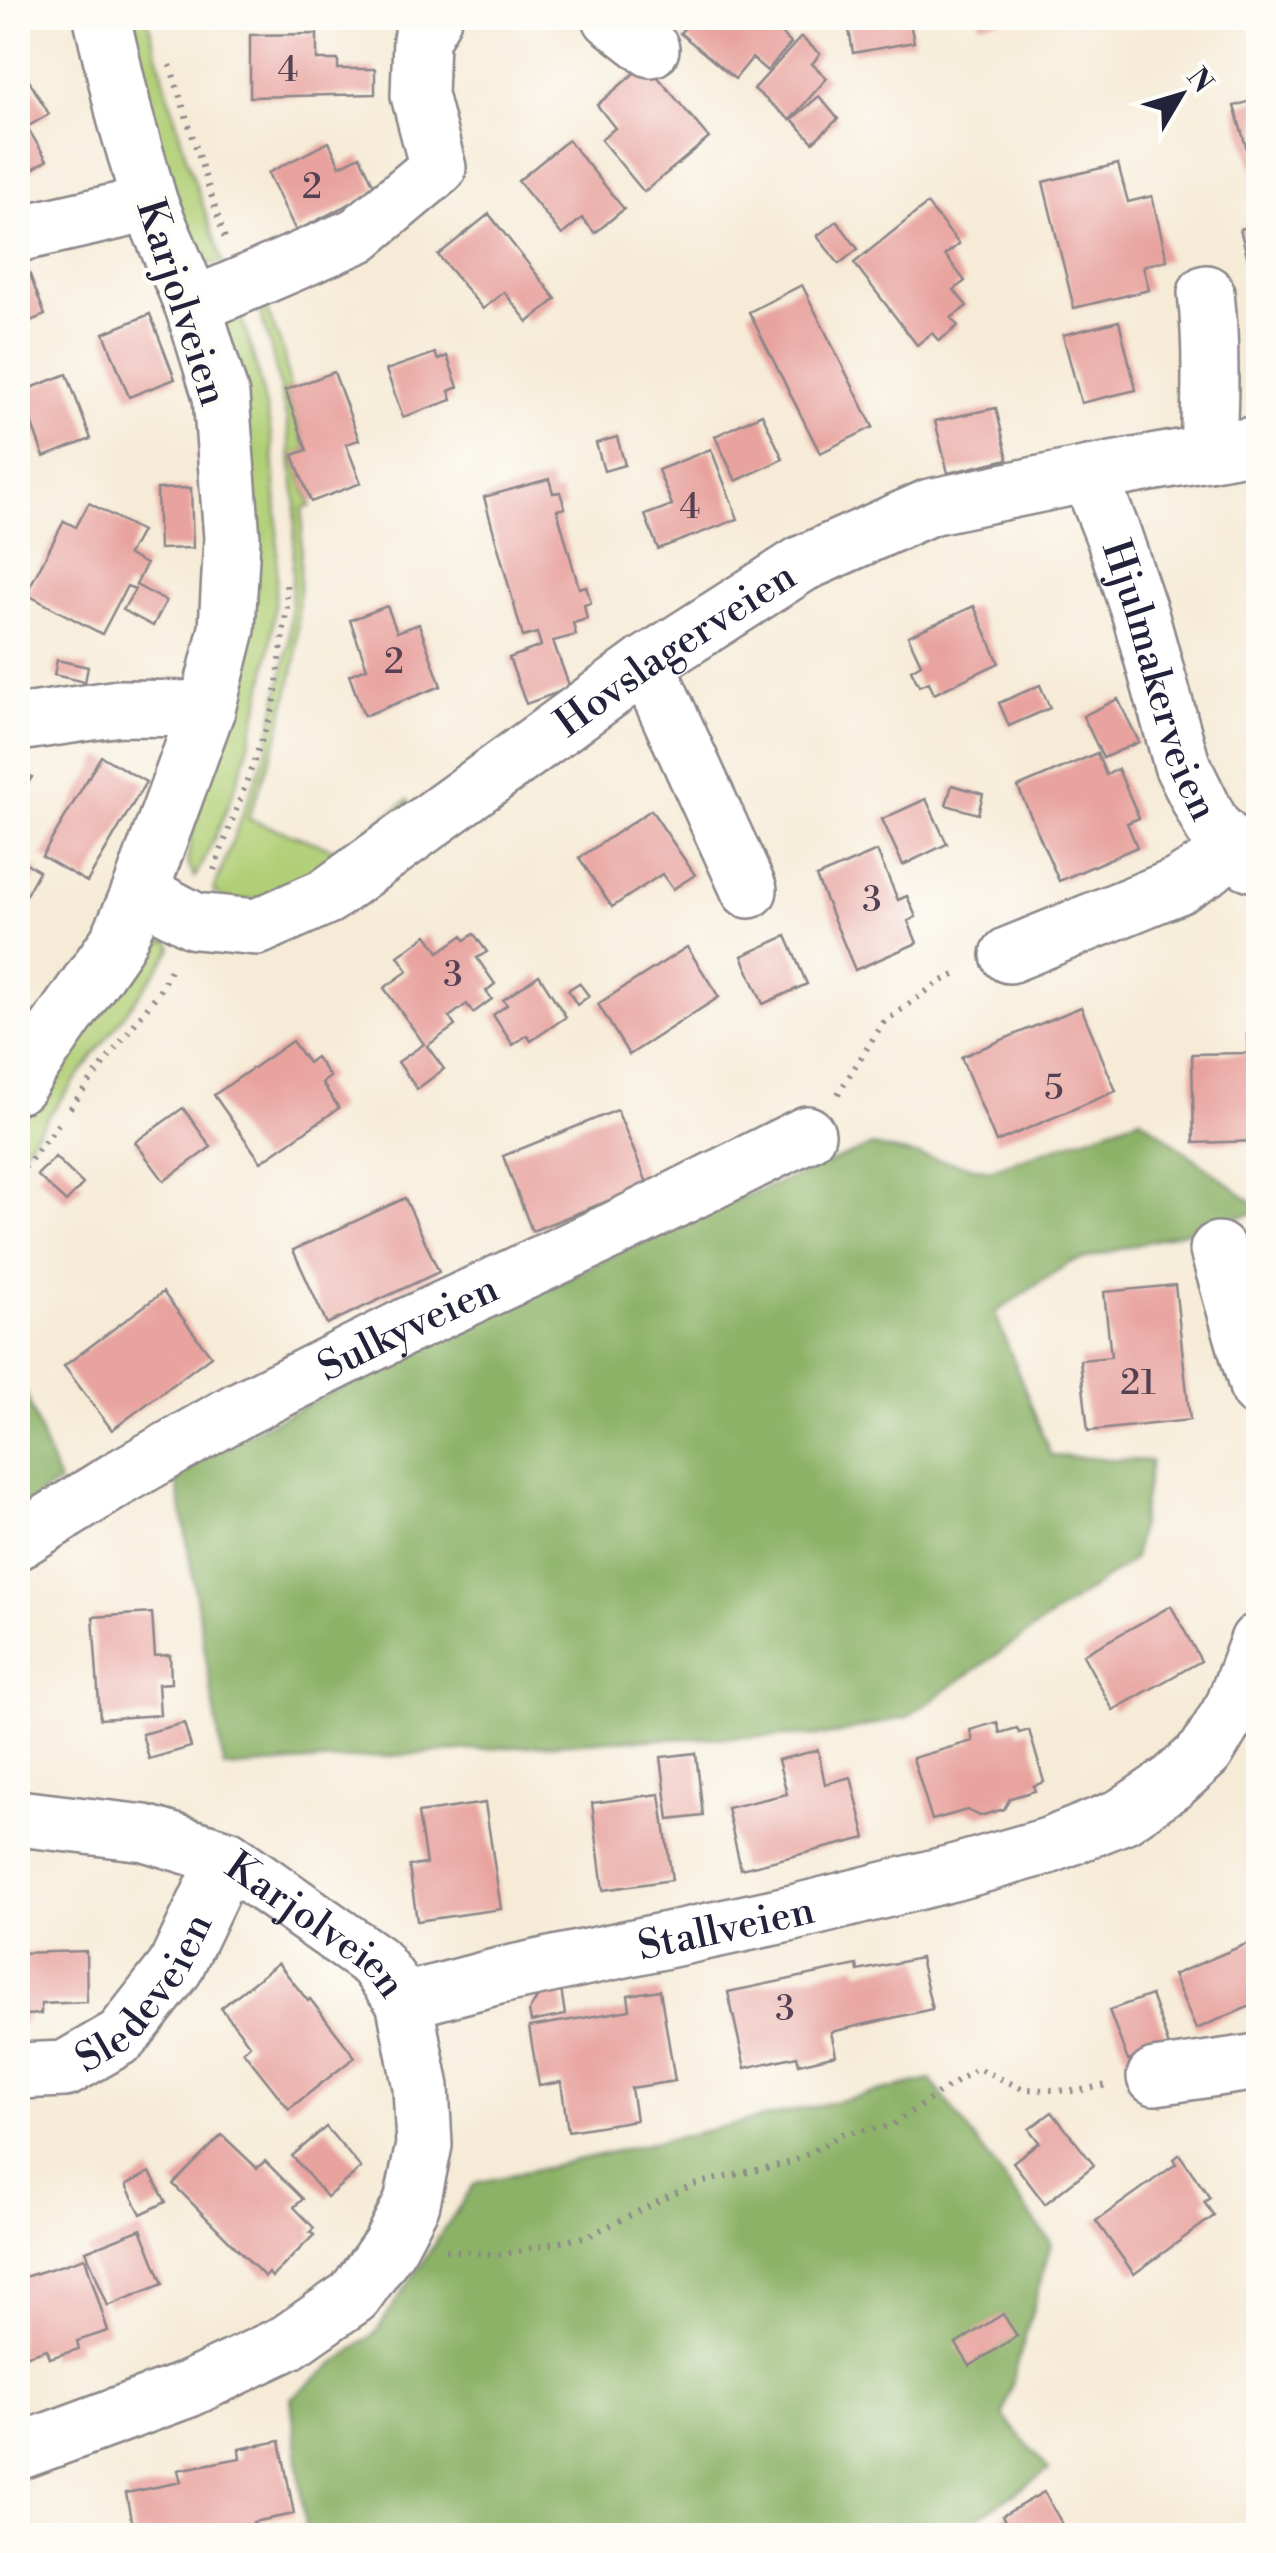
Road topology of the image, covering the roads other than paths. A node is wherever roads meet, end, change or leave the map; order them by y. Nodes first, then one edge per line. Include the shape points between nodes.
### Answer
1 (102, 18) edge
2 (433, 18) edge
3 (150, 204) junction
4 (18, 234) edge
5 (1206, 293) dead end
6 (192, 306) junction
7 (1233, 449) edge
8 (1089, 474) junction
9 (646, 664) junction
10 (208, 709) junction
11 (18, 723) edge
12 (1246, 856) edge
13 (750, 890) dead end
14 (140, 892) junction
15 (1009, 956) road end
16 (18, 1084) edge
17 (807, 1134) road end
18 (1218, 1250) dead end
19 (1258, 1390) edge
20 (18, 1541) edge
21 (1258, 1641) edge
22 (18, 1818) edge
23 (228, 1858) junction
24 (404, 2002) junction
25 (1258, 2062) edge
26 (18, 2070) edge
27 (1155, 2077) road end
28 (18, 2452) edge

1 - 3 street, Karjolveien
2 - 6 street via 421,39 419,95 438,168 358,235
3 - 4 street
3 - 6 street, Karjolveien
5 - 7 street via 1210,358
6 - 10 street, Karjolveien via 221,396 232,538 227,628
7 - 8 street, Hovslagerveien
8 - 9 street, Hovslagerveien via 930,507 802,564
8 - 12 street, Hjulmakerveien via 1140,614 1182,765 1212,826
9 - 13 street
9 - 14 street, Hovslagerveien via 327,896 258,926 195,921
10 - 11 street via 119,708
10 - 14 street, Karjolveien
12 - 15 street
14 - 16 street, Karjolveien via 117,943
17 - 20 street, Sulkyveien via 239,1410
18 - 19 street
21 - 24 street, Stallveien via 1234,1706 1206,1752 1124,1816 956,1872
22 - 23 street, Karjolveien via 145,1833
23 - 24 street, Karjolveien via 375,1962
23 - 26 street, Sledeveien via 176,1968 122,2036 65,2069
24 - 28 street, Karjolveien via 421,2087 424,2145 412,2203 354,2296 288,2342 189,2389
25 - 27 street

